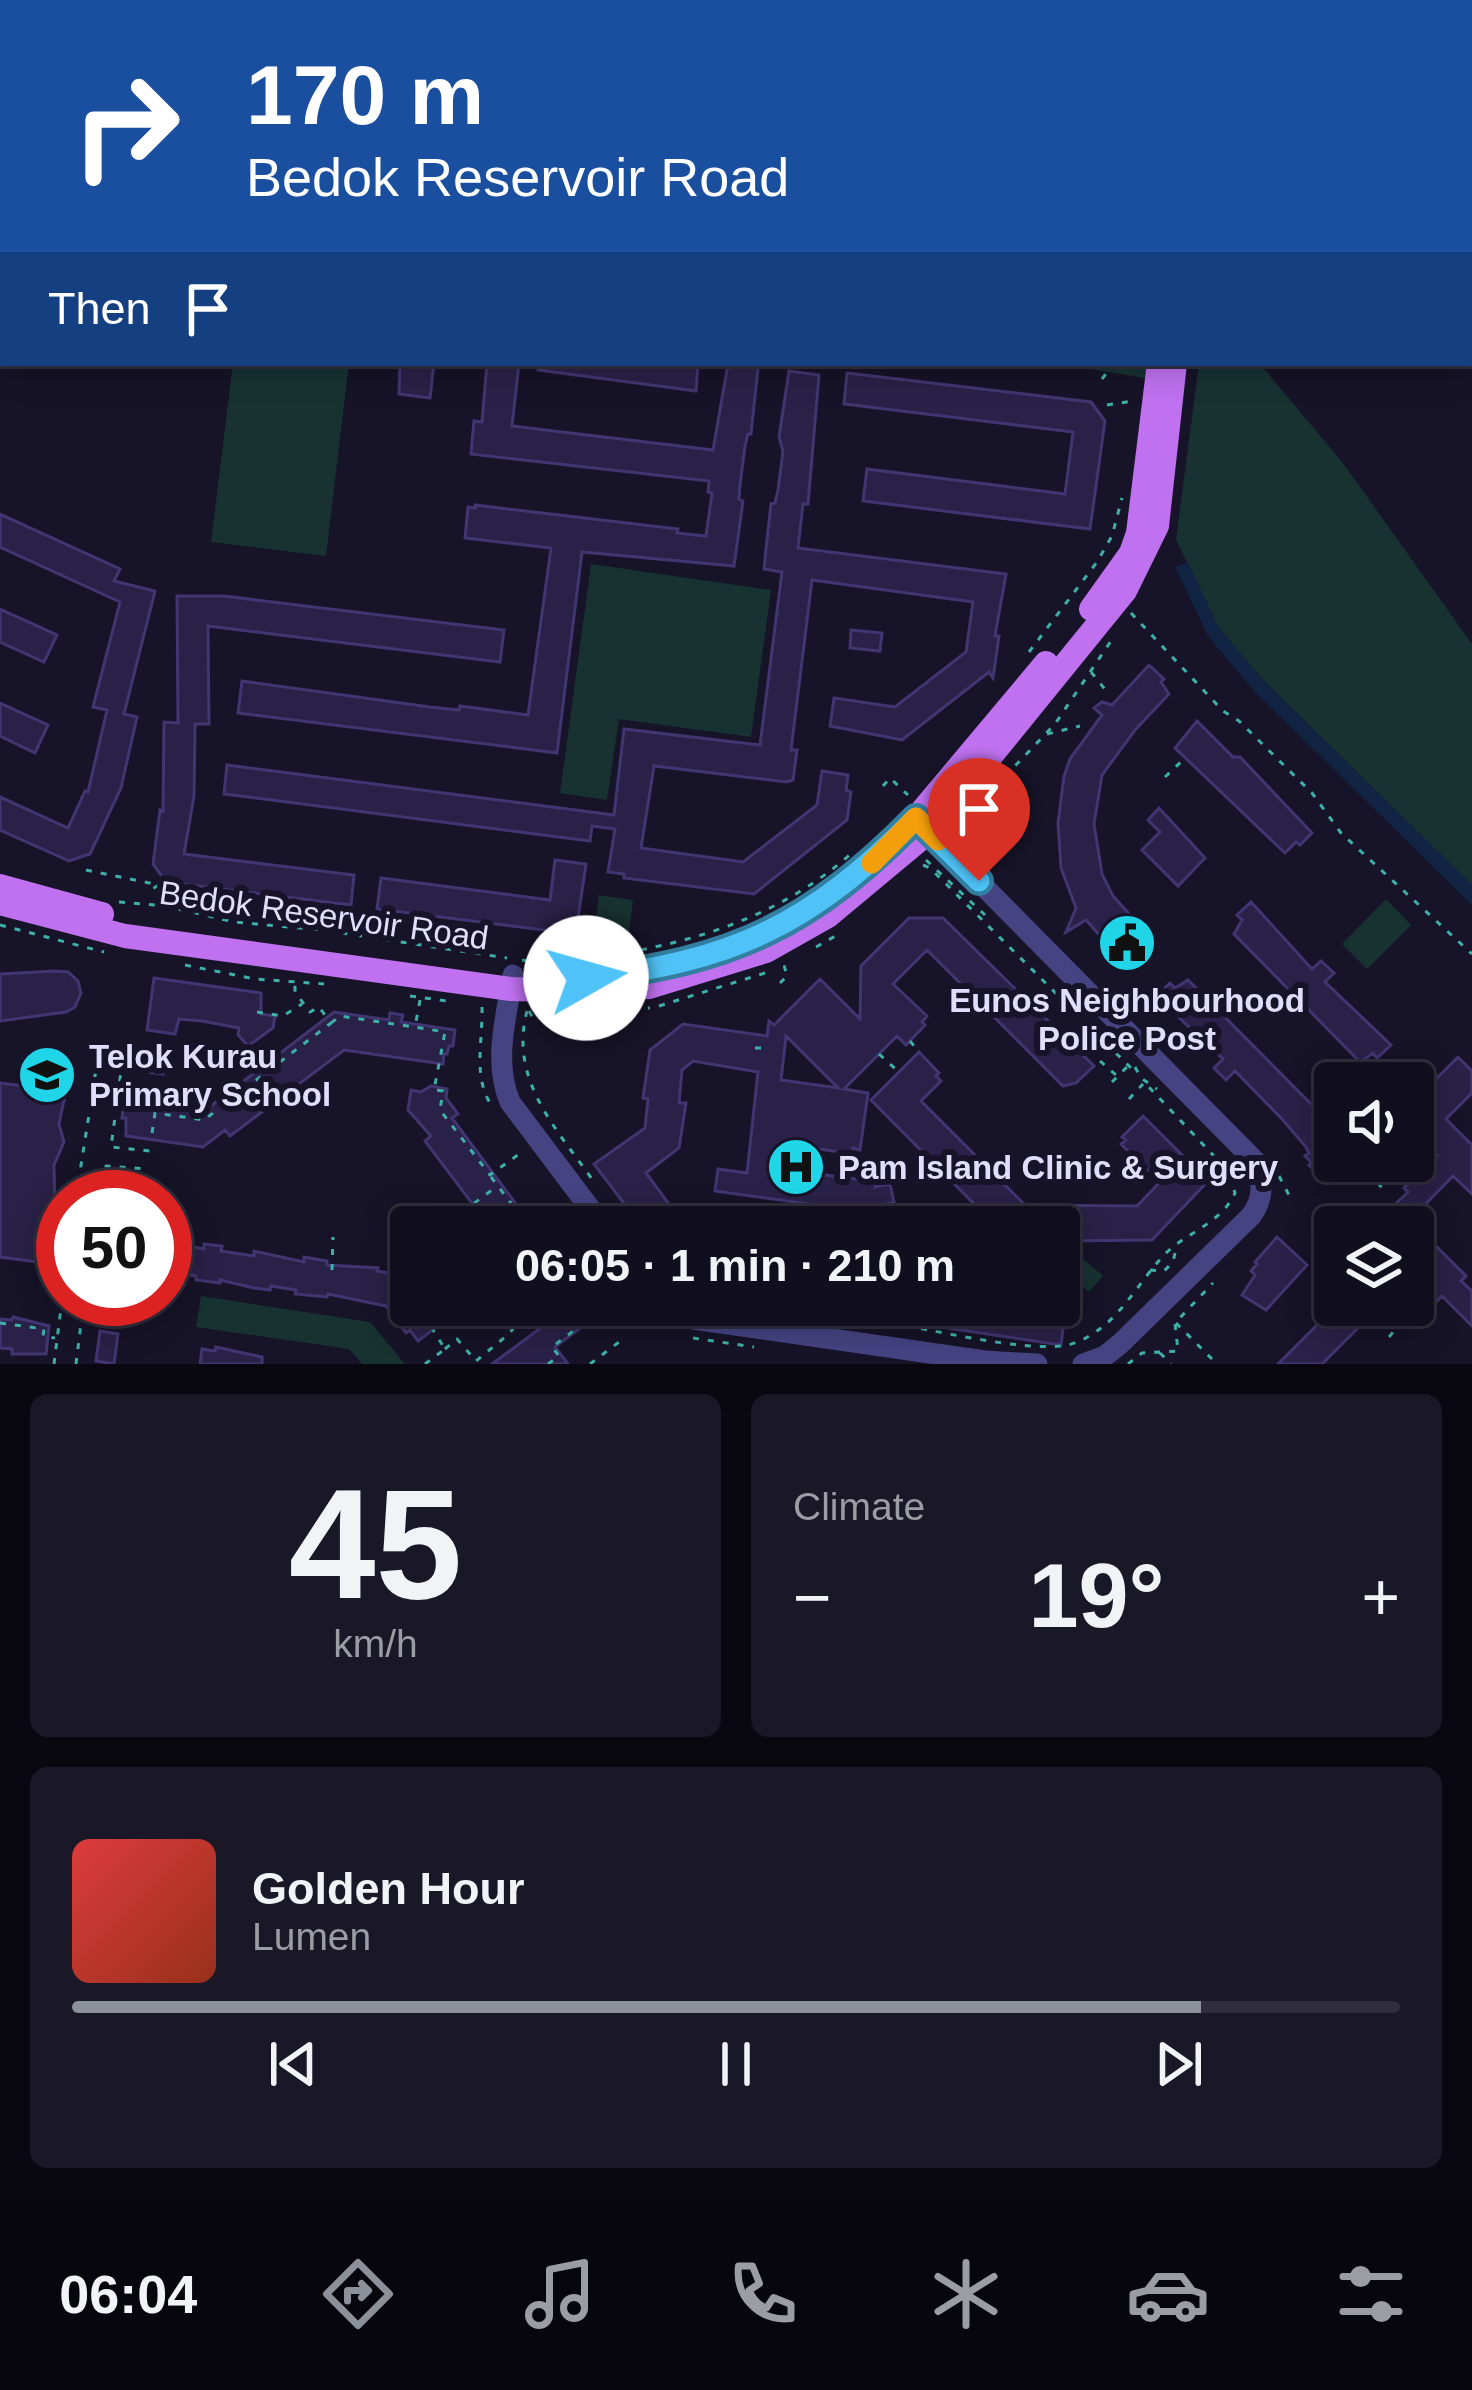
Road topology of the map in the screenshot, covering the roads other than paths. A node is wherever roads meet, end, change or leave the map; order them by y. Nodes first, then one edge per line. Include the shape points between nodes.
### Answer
1 (1148, 366) edge
2 (1175, 366) edge
3 (920, 815) junction
4 (0, 886) edge
5 (0, 903) edge
6 (126, 928) junction
7 (512, 982) junction
8 (588, 1206) edge
9 (742, 1326) edge
10 (1043, 1359) edge
11 (1083, 1364) edge

1 - 3 main road, Bedok Reservoir Road via 1131,553
2 - 3 main road, Bedok Reservoir Road via 1156,526 1126,592
3 - 7 main road, Bedok Reservoir Road via 828,916 766,951 649,987 586,991
3 - 11 street via 1261,1174 1251,1216 1120,1344
4 - 6 main road, Bedok Reservoir Road
5 - 6 main road, Bedok Reservoir Road
6 - 7 main road, Bedok Reservoir Road
7 - 8 street, Bedok Reservoir Road via 504,1087
9 - 10 street via 985,1361

